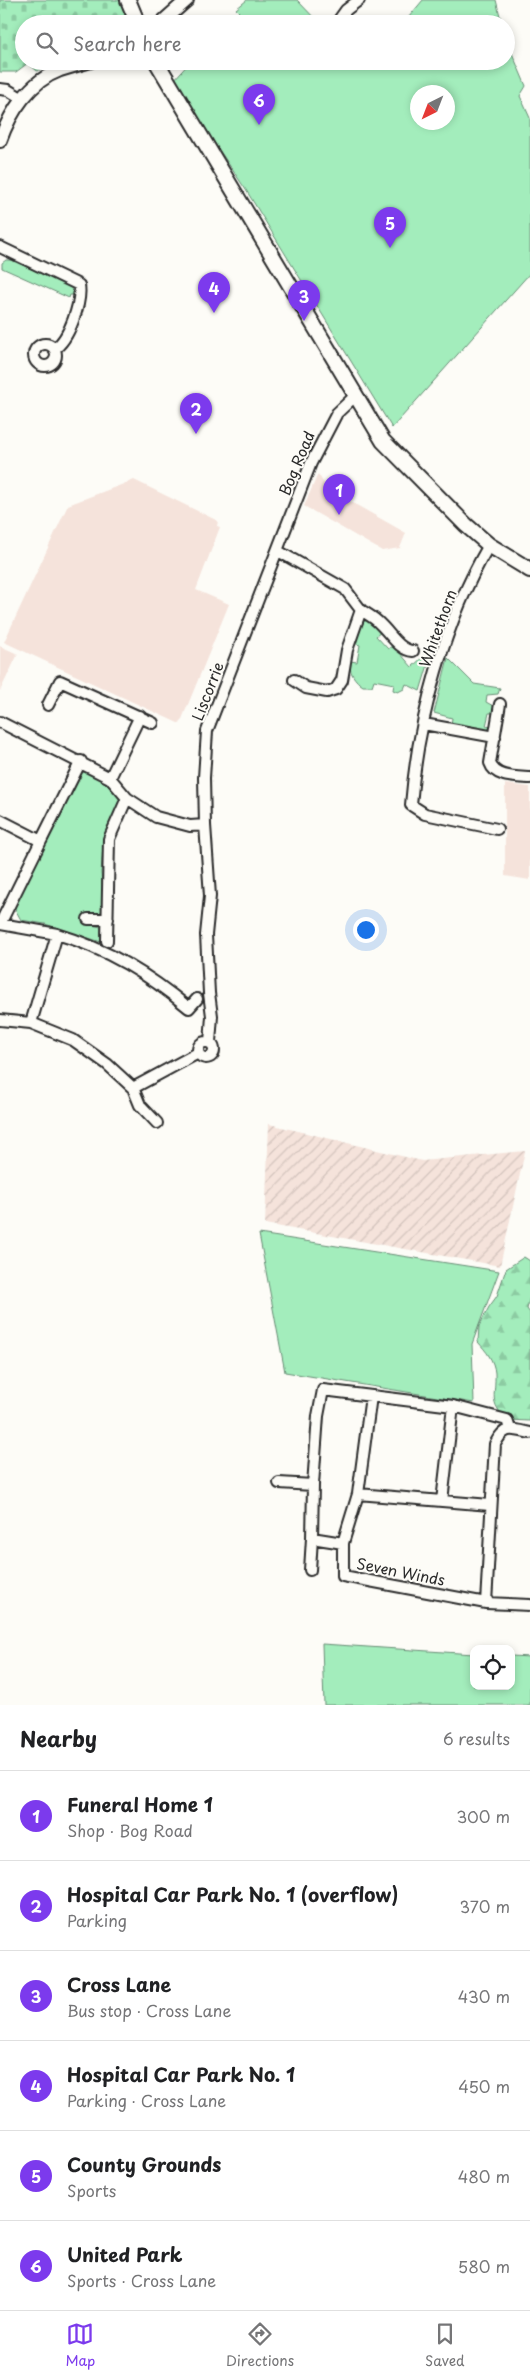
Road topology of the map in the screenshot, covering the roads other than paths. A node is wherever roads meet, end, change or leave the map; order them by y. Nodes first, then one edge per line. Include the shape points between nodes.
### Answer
1 (128, 0) edge
2 (188, 0) edge
3 (359, 0) edge
4 (134, 15) edge
5 (170, 15) edge
6 (342, 15) edge
7 (61, 70) edge
8 (161, 70) edge
9 (0, 89) edge
10 (23, 99) junction
11 (0, 141) edge
12 (1, 251) edge
13 (54, 349) dead end
14 (355, 396) junction
15 (489, 545) junction
16 (278, 551) junction
17 (530, 570) edge
18 (361, 610) junction
19 (413, 651) dead end
20 (294, 680) dead end
21 (500, 704) dead end
22 (48, 705) dead end
23 (140, 716) junction
24 (0, 722) edge
25 (153, 722) dead end
26 (424, 724) junction
27 (495, 737) junction
28 (81, 761) junction
29 (110, 778) junction
30 (530, 778) edge
31 (127, 798) junction
32 (0, 820) edge
33 (205, 825) junction
34 (497, 829) dead end
35 (41, 841) junction
36 (88, 919) dead end
37 (108, 919) junction
38 (1, 924) edge
39 (57, 934) junction
40 (107, 941) dead end
41 (197, 999) dead end
42 (0, 1020) edge
43 (31, 1024) junction
44 (134, 1088) junction
45 (156, 1124) dead end
46 (372, 1396) junction
47 (453, 1406) junction
48 (510, 1428) junction
49 (530, 1433) edge
50 (279, 1483) dead end
51 (313, 1485) junction
52 (358, 1494) junction
53 (442, 1502) junction
54 (490, 1505) junction
55 (312, 1538) junction
56 (343, 1543) junction
57 (310, 1570) dead end
58 (486, 1603) junction
59 (530, 1605) edge

1 - 4 main road
2 - 5 street
3 - 6 street
7 - 10 street via 41,81
8 - 14 main road
9 - 10 street
10 - 11 street
12 - 13 street via 79,285 78,306 61,345
14 - 15 main road via 384,441
14 - 16 street, Bog Road via 337,413 326,430
15 - 17 main road
15 - 26 street, Whitethorn via 473,573 440,657
16 - 18 street via 345,589
16 - 33 street, Liscorrie via 207,731
18 - 19 street via 379,622 401,646
18 - 20 street via 347,650 342,680 336,689 327,692 306,688
21 - 27 street
22 - 23 street via 60,681
23 - 25 street
23 - 29 street
24 - 28 street
26 - 27 street
26 - 34 street, Whitethorn via 411,804 425,814
27 - 30 street via 490,763 492,769 496,773
28 - 29 street
28 - 35 street
29 - 31 street
31 - 33 street via 156,817 190,826
31 - 37 street via 109,839
32 - 35 street
33 - 44 street, Liscorrie via 210,896 206,935 212,1016 210,1042 201,1043 198,1053
35 - 38 street
36 - 37 street
37 - 40 street
38 - 39 street
39 - 41 street via 141,970 189,1008
39 - 43 street
42 - 43 street
43 - 44 street via 73,1040 108,1064
44 - 45 street via 140,1105
46 - 47 street
46 - 51 street via 323,1390
46 - 52 street, Seven Winds
47 - 48 street via 507,1420
47 - 53 street
48 - 49 street
48 - 54 street via 500,1433 495,1444
50 - 51 street
51 - 55 street
52 - 53 street
52 - 56 street, Seven Winds
53 - 54 street
54 - 58 street
55 - 56 street, Seven Winds
55 - 57 street
56 - 58 street, Seven Winds via 343,1576
58 - 59 street, Seven Winds

